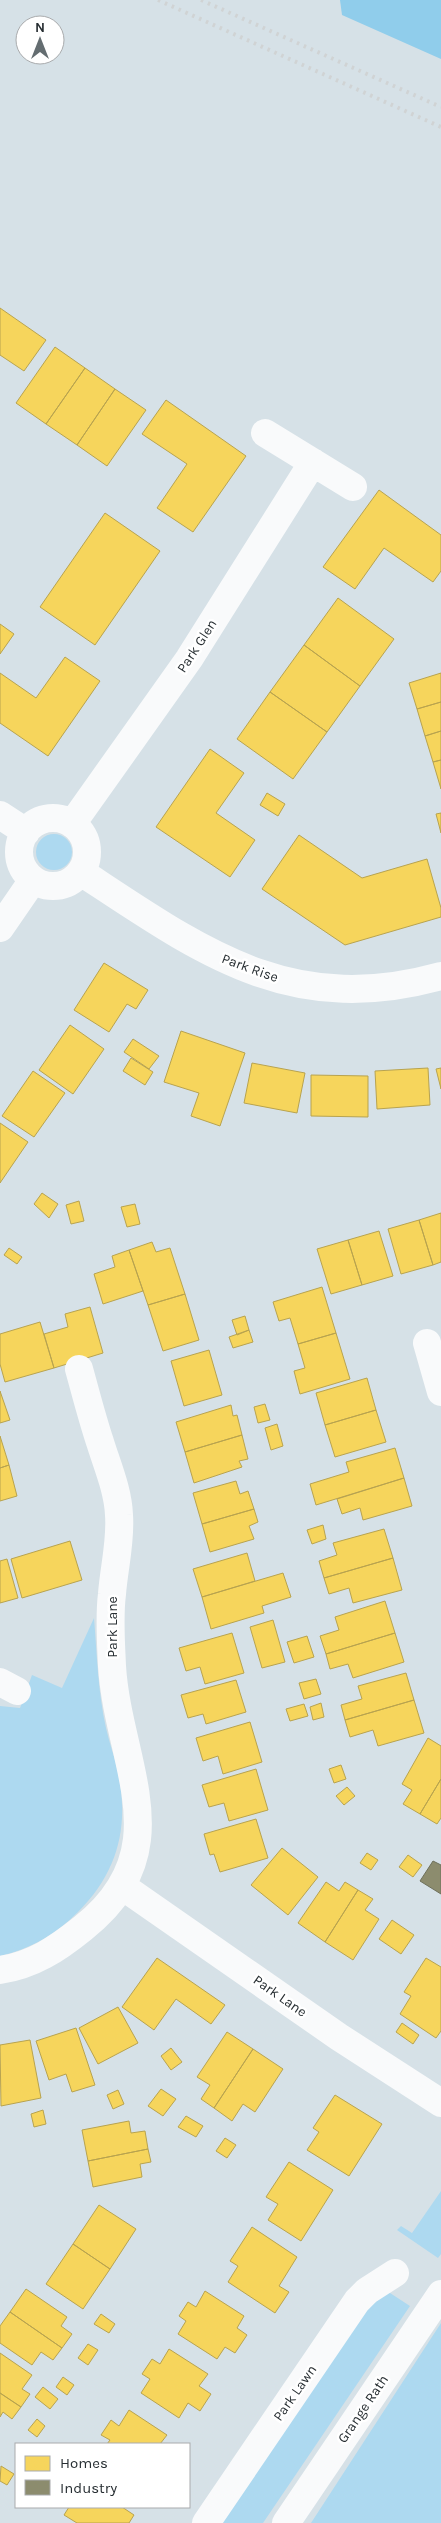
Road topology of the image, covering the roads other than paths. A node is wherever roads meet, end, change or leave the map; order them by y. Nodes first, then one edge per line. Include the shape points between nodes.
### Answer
1 (265, 433) dead end
2 (313, 462) junction
3 (353, 487) dead end
4 (0, 815) edge
5 (72, 824) junction
6 (26, 832) junction
7 (81, 872) junction
8 (32, 880) junction
9 (0, 928) edge
10 (441, 976) edge
11 (427, 1343) dead end
12 (79, 1369) dead end
13 (441, 1392) edge
14 (122, 1886) junction
15 (0, 1970) edge
16 (441, 2103) edge
17 (395, 2273) dead end
18 (441, 2294) edge
19 (206, 2523) edge
20 (286, 2523) edge

1 - 2 street
2 - 3 street
2 - 5 street, Park Glen via 189,659
4 - 6 street
5 - 6 street via 58,818 44,819
5 - 7 street via 82,834 87,846
6 - 8 street via 19,849 20,861
7 - 8 street via 71,882 58,886
7 - 10 street, Park Rise via 213,955 280,980 339,989 375,989
8 - 9 street
11 - 13 street
12 - 14 street, Park Lane via 119,1514 112,1594 112,1668 138,1804 138,1839 131,1869
14 - 15 street, Park Lane via 94,1919 61,1946 31,1963
14 - 16 street, Park Lane
17 - 19 street, Park Lawn via 357,2301
18 - 20 street, Grange Rath

